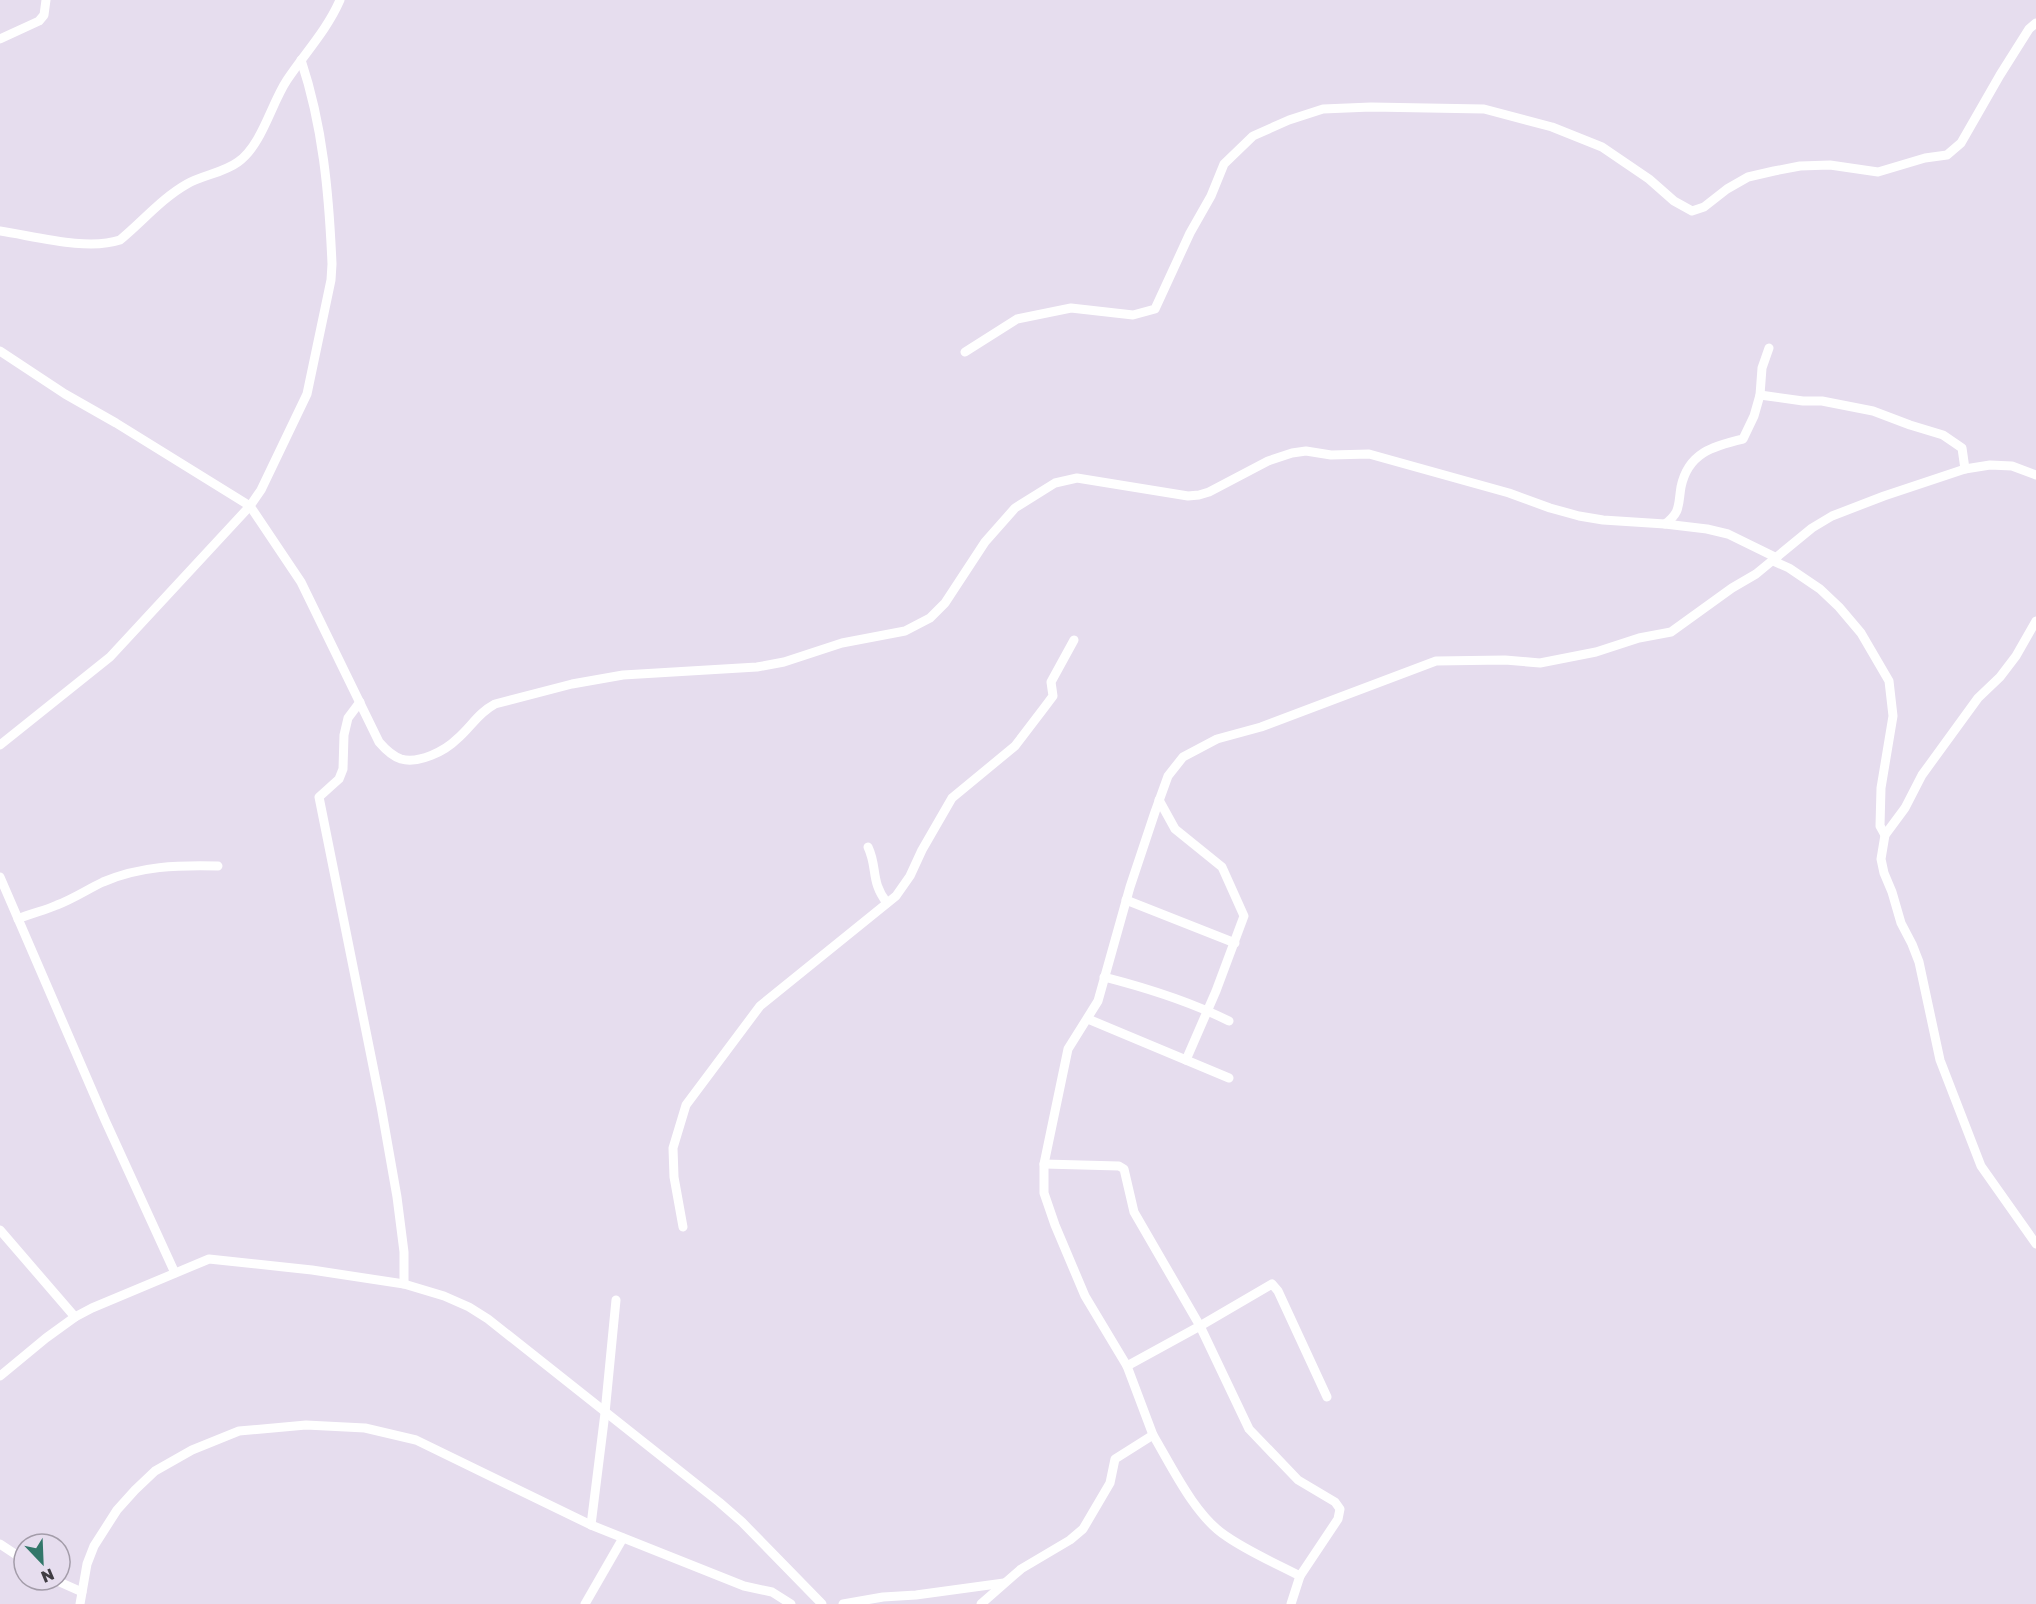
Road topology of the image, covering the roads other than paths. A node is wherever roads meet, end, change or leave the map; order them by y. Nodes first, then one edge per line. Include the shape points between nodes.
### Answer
1 (46, 0) edge
2 (340, 0) edge
3 (2036, 23) edge
4 (0, 39) edge
5 (301, 60) junction
6 (0, 231) edge
7 (1769, 348) dead end
8 (0, 351) edge
9 (965, 352) dead end
10 (1760, 395) junction
11 (1965, 469) junction
12 (2036, 475) edge
13 (250, 506) junction
14 (1665, 524) junction
15 (1775, 559) junction
16 (2036, 621) edge
17 (1074, 640) dead end
18 (360, 702) junction
19 (0, 745) edge
20 (1159, 800) junction
21 (1885, 835) junction
22 (868, 848) dead end
23 (218, 866) dead end
24 (0, 877) edge
25 (1126, 900) junction
26 (887, 903) junction
27 (18, 919) junction
28 (1235, 943) junction
29 (1104, 977) junction
30 (1208, 1010) junction
31 (1088, 1019) junction
32 (1229, 1021) dead end
33 (1186, 1060) junction
34 (1229, 1078) dead end
35 (1044, 1164) junction
36 (683, 1227) dead end
37 (0, 1230) edge
38 (2036, 1244) edge
39 (175, 1273) junction
40 (404, 1284) junction
41 (616, 1300) dead end
42 (75, 1317) junction
43 (1200, 1326) junction
44 (1127, 1366) junction
45 (0, 1376) edge
46 (1327, 1397) dead end
47 (605, 1413) junction
48 (1153, 1435) junction
49 (591, 1525) junction
50 (623, 1538) junction
51 (1300, 1576) junction
52 (1006, 1583) junction
53 (72, 1588) edge
54 (82, 1592) junction
55 (80, 1604) edge
56 (585, 1604) edge
57 (791, 1604) edge
58 (822, 1604) edge
59 (843, 1604) edge
60 (981, 1604) edge
61 (1291, 1604) edge

1 - 4 street via 39,21
2 - 5 street
3 - 9 street via 1961,143 1947,155 1878,172 1830,165 1774,171 1749,177 1704,207 1692,210 1602,147 1552,127 1484,110 1323,109 1253,136 1224,164 1155,309 1133,315 1071,308 1017,319
5 - 6 street via 285,82 261,132 238,162 177,191 120,240 75,242
5 - 13 street via 321,134 331,234 331,280 307,394
7 - 10 street via 1762,368
8 - 13 street
10 - 11 street via 1850,405 1943,435 1962,448
10 - 14 street via 1743,439 1711,447 1690,466 1678,511
11 - 12 street via 2012,465
11 - 15 street via 1821,521
13 - 18 street via 301,582
13 - 19 street via 110,657
14 - 15 street via 1728,534
14 - 18 street via 1579,516 1369,454 1292,453 1209,492 1188,496 1077,478 1055,483 1015,508 984,542 945,603 930,618 905,631 842,643 757,667 623,675 495,704 483,710 448,747 419,758 403,759 389,753 379,742
15 - 20 street via 1671,632 1540,663 1436,661 1261,727 1217,739 1183,757 1168,776
15 - 21 street via 1839,607 1862,633 1889,681 1893,716 1881,788 1880,826
16 - 21 street via 2016,656 1977,698 1938,753
17 - 26 street via 1051,682 1053,696 1039,716 1015,746 952,798 910,876
18 - 40 street via 348,718 339,779 319,797 397,1197
20 - 25 street
20 - 28 street via 1175,829 1222,867 1244,916
21 - 38 street via 1881,859 1884,873 1900,923 1919,962 1944,1070 1981,1166
22 - 26 street via 876,883
23 - 27 street via 183,865 128,873
24 - 27 street
25 - 28 street
25 - 29 street
26 - 36 street via 760,1006 686,1105 673,1148
27 - 39 street
28 - 30 street
29 - 30 street via 1155,990
29 - 31 street
30 - 32 street
30 - 33 street
31 - 33 street
31 - 35 street via 1068,1049
33 - 34 street
35 - 43 street via 1124,1168 1134,1212
35 - 44 street via 1044,1193 1055,1225 1086,1296
37 - 42 street
39 - 40 street via 209,1258
39 - 42 street
40 - 47 street via 444,1296 488,1319
41 - 47 street
42 - 45 street
43 - 44 street
43 - 46 street via 1272,1284
43 - 51 street via 1249,1429 1298,1480 1340,1509 1338,1519
44 - 48 street
47 - 49 street
47 - 58 street via 742,1522
48 - 51 street via 1192,1500 1211,1523 1225,1536
48 - 52 street via 1115,1459 1110,1483 1083,1529
49 - 50 street
49 - 54 street via 398,1434 306,1425 239,1431 154,1471 135,1490 94,1546
50 - 56 street
50 - 57 street via 744,1586 772,1592
51 - 61 street
52 - 59 street
52 - 60 street
53 - 54 street
54 - 55 street

